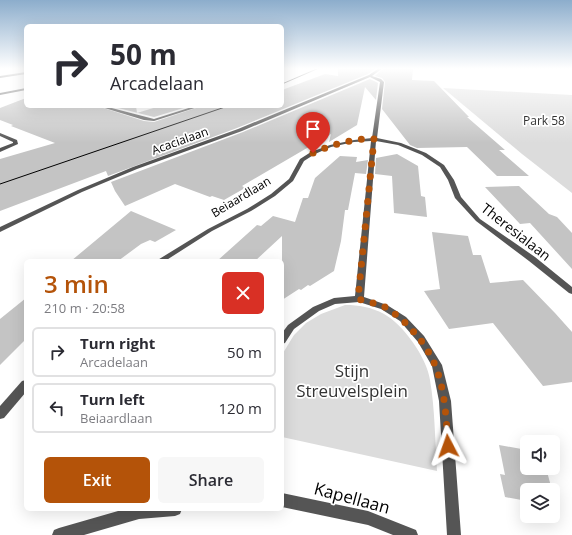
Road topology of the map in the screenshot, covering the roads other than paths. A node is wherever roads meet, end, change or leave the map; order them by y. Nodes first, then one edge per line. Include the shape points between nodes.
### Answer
1 (329, 93) edge
2 (380, 93) edge
3 (107, 108) edge
4 (193, 108) edge
5 (0, 134) edge
6 (374, 139) junction
7 (0, 150) edge
8 (0, 230) edge
9 (163, 259) edge
10 (572, 291) edge
11 (358, 299) junction
12 (284, 337) edge
13 (24, 386) edge
14 (0, 414) edge
15 (284, 500) edge
16 (152, 511) edge
17 (59, 535) edge
18 (411, 535) edge
19 (454, 535) edge

1 - 8 street, Acacialaan via 240,130 135,168 80,191
2 - 6 street
3 - 4 street via 154,120
5 - 7 street via 15,141 16,144
6 - 9 street, Beiaardlaan via 354,140 313,153 302,160 291,180 273,195
6 - 10 street, Theresialaan via 399,144 424,154 442,166 458,198 478,220
6 - 11 street
11 - 12 street via 334,301 316,309 291,328
11 - 19 street via 384,307 403,320 421,339 436,365 445,401
13 - 14 street
15 - 18 street, Kapellaan via 368,518
16 - 17 street

